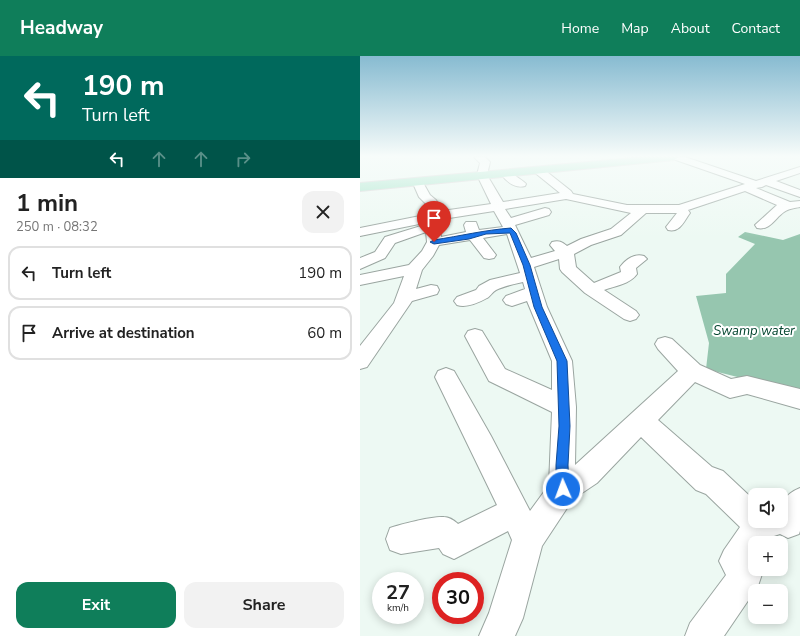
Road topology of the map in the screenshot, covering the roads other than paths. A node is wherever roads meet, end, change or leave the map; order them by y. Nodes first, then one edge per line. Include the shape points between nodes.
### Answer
1 (388, 184) edge
2 (419, 184) edge
3 (489, 184) edge
4 (556, 184) edge
5 (760, 184) junction
6 (360, 187) edge
7 (729, 194) junction
8 (800, 194) edge
9 (566, 196) junction
10 (742, 200) dead end
11 (696, 204) junction
12 (795, 205) edge
13 (643, 209) junction
14 (680, 209) junction
15 (711, 210) dead end
16 (467, 211) junction
17 (545, 212) dead end
18 (505, 220) junction
19 (762, 225) dead end
20 (673, 227) dead end
21 (435, 229) junction
22 (360, 232) edge
23 (474, 235) junction
24 (560, 248) junction
25 (489, 255) dead end
26 (640, 259) dead end
27 (360, 264) edge
28 (414, 269) junction
29 (530, 278) junction
30 (360, 280) edge
31 (591, 289) junction
32 (431, 290) dead end
33 (404, 297) junction
34 (512, 300) dead end
35 (463, 301) dead end
36 (630, 315) dead end
37 (475, 336) dead end
38 (665, 344) dead end
39 (360, 361) edge
40 (692, 371) junction
41 (446, 377) dead end
42 (800, 399) edge
43 (564, 408) junction
44 (640, 420) junction
45 (563, 489) junction
46 (800, 502) edge
47 (748, 508) edge
48 (514, 512) junction
49 (788, 523) edge
50 (760, 528) edge
51 (401, 539) dead end
52 (528, 539) junction
53 (504, 630) edge
54 (703, 636) edge

1 - 6 main road
2 - 21 street via 436,210
3 - 18 street
4 - 9 street via 567,193
5 - 7 street
5 - 8 street
5 - 12 street
7 - 10 street
7 - 11 street
9 - 13 street via 627,209
9 - 18 street
11 - 14 street
11 - 15 street
12 - 19 street via 776,211
13 - 14 street
13 - 24 street via 616,232
14 - 20 street via 684,213
16 - 18 street
16 - 21 street
16 - 23 street
17 - 18 street
18 - 23 street via 486,232
18 - 29 street
21 - 22 street
21 - 23 street
21 - 27 street via 410,232 390,240 380,255
21 - 28 street via 428,253
23 - 25 street
24 - 29 street
24 - 31 street via 568,269
26 - 31 street via 628,267 629,274 621,279
28 - 30 street
28 - 33 street
29 - 34 street
29 - 35 street via 493,285 482,294
29 - 43 street via 532,316 562,361
31 - 36 street
32 - 33 street
33 - 39 street via 402,304
37 - 43 street via 497,375
38 - 40 street
40 - 42 street via 730,389 747,385
40 - 44 street
41 - 48 street
43 - 45 street
44 - 45 street via 588,473
44 - 47 street via 706,480 713,481
45 - 52 street
46 - 49 street
48 - 51 street via 454,543 445,532
48 - 52 street
50 - 54 street via 735,561 746,574
52 - 53 street

